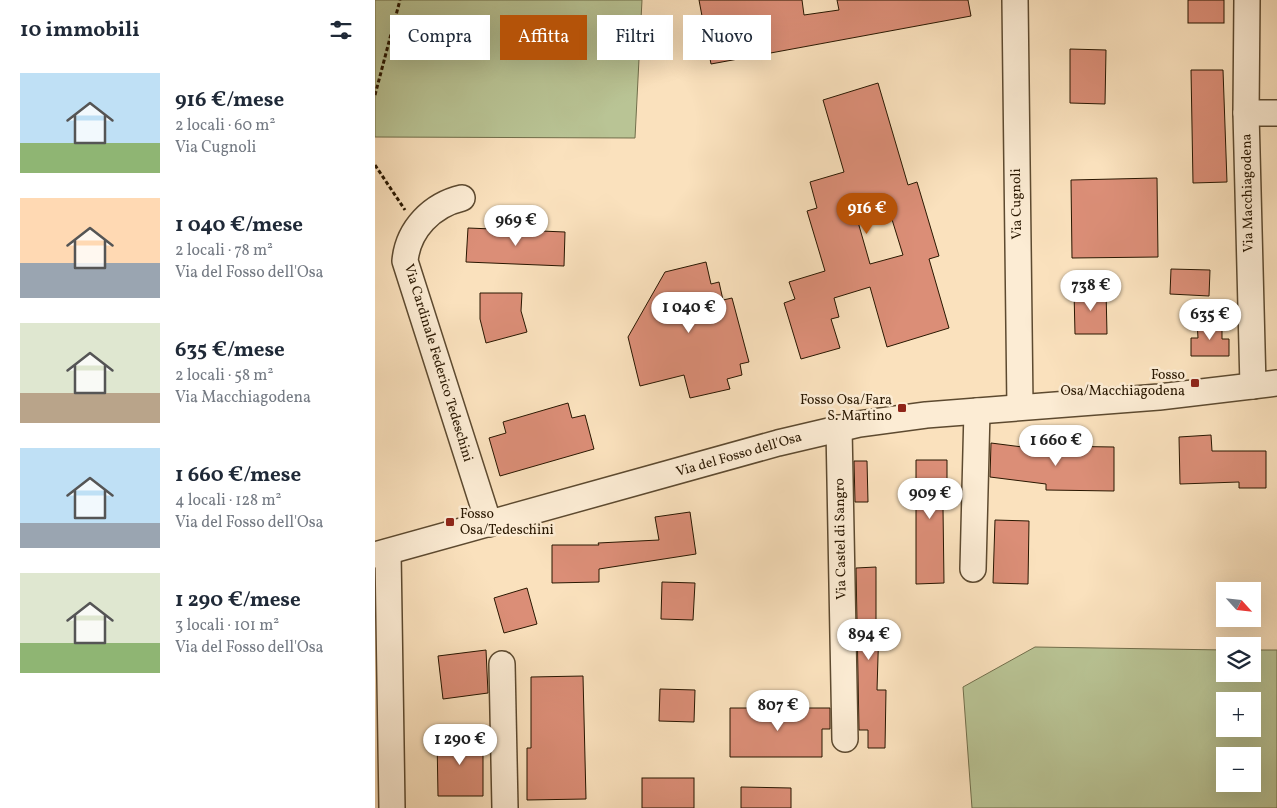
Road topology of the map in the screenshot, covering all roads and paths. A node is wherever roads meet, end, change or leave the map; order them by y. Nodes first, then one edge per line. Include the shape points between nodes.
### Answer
1 (400, 0) edge
2 (1015, 0) edge
3 (1247, 0) edge
4 (375, 95) edge
5 (1247, 112) junction
6 (1277, 113) edge
7 (375, 165) edge
8 (462, 198) dead end
9 (418, 226) junction
10 (1277, 383) edge
11 (1253, 386) junction
12 (1020, 407) junction
13 (977, 411) junction
14 (839, 428) junction
15 (489, 524) junction
16 (381, 554) edge
17 (973, 569) dead end
18 (382, 655) edge
19 (502, 664) dead end
20 (845, 739) dead end
21 (393, 808) edge
22 (505, 808) edge

1 - 4 path
2 - 12 street, Via Cugnoli
3 - 5 street, Via Macchiagodena
5 - 6 street
5 - 11 street, Via Macchiagodena
7 - 9 path
8 - 9 street, Via Cardinale Federico Tedeschini via 441,205
9 - 15 street, Via Cardinale Federico Tedeschini via 407,248 406,267
10 - 11 street, Via del Fosso dell'Osa
11 - 12 street, Via del Fosso dell'Osa via 1174,396
12 - 13 street, Via del Fosso dell'Osa
13 - 14 street, Via del Fosso dell'Osa
13 - 17 street
14 - 15 street, Via del Fosso dell'Osa
14 - 20 street, Via Castel di Sangro
15 - 16 street, Via del Fosso dell'Osa
16 - 18 street, Via del Fosso dell'Osa
18 - 21 street, Via del Fosso dell'Osa
19 - 22 street

